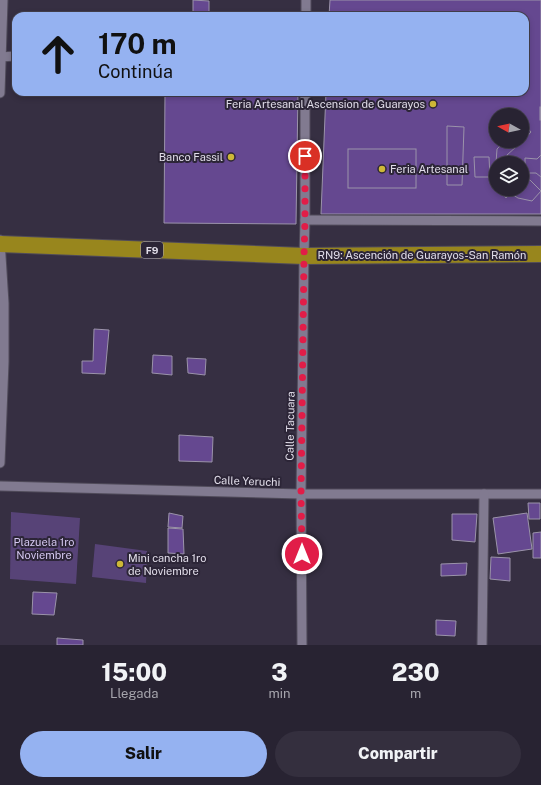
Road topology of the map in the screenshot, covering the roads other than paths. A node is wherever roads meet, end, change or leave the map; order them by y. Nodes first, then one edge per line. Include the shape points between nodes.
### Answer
1 (3, 0) edge
2 (306, 0) edge
3 (306, 12) edge
4 (12, 56) edge
5 (1, 57) edge
6 (0, 93) edge
7 (305, 96) edge
8 (305, 220) junction
9 (541, 221) edge
10 (0, 239) edge
11 (0, 244) edge
12 (541, 254) edge
13 (304, 256) junction
14 (0, 463) edge
15 (0, 486) edge
16 (301, 494) junction
17 (484, 494) junction
18 (541, 494) edge
19 (302, 645) edge
20 (482, 645) edge

1 - 5 street
2 - 3 street
4 - 5 street
5 - 6 street
7 - 8 street, Calle Tacuara
8 - 9 street
8 - 13 street, Calle Tacuara
10 - 11 street
11 - 13 highway, F9
11 - 14 street via 4,303
12 - 13 highway, RN9: Ascención de Guarayos-San Ramón / F9
13 - 16 street, Calle Tacuara
15 - 16 street, Calle Yeruchi
16 - 17 street, Calle Yeruchi
16 - 19 street, Calle Tacuara
17 - 18 street, Calle Yeruchi
17 - 20 street

